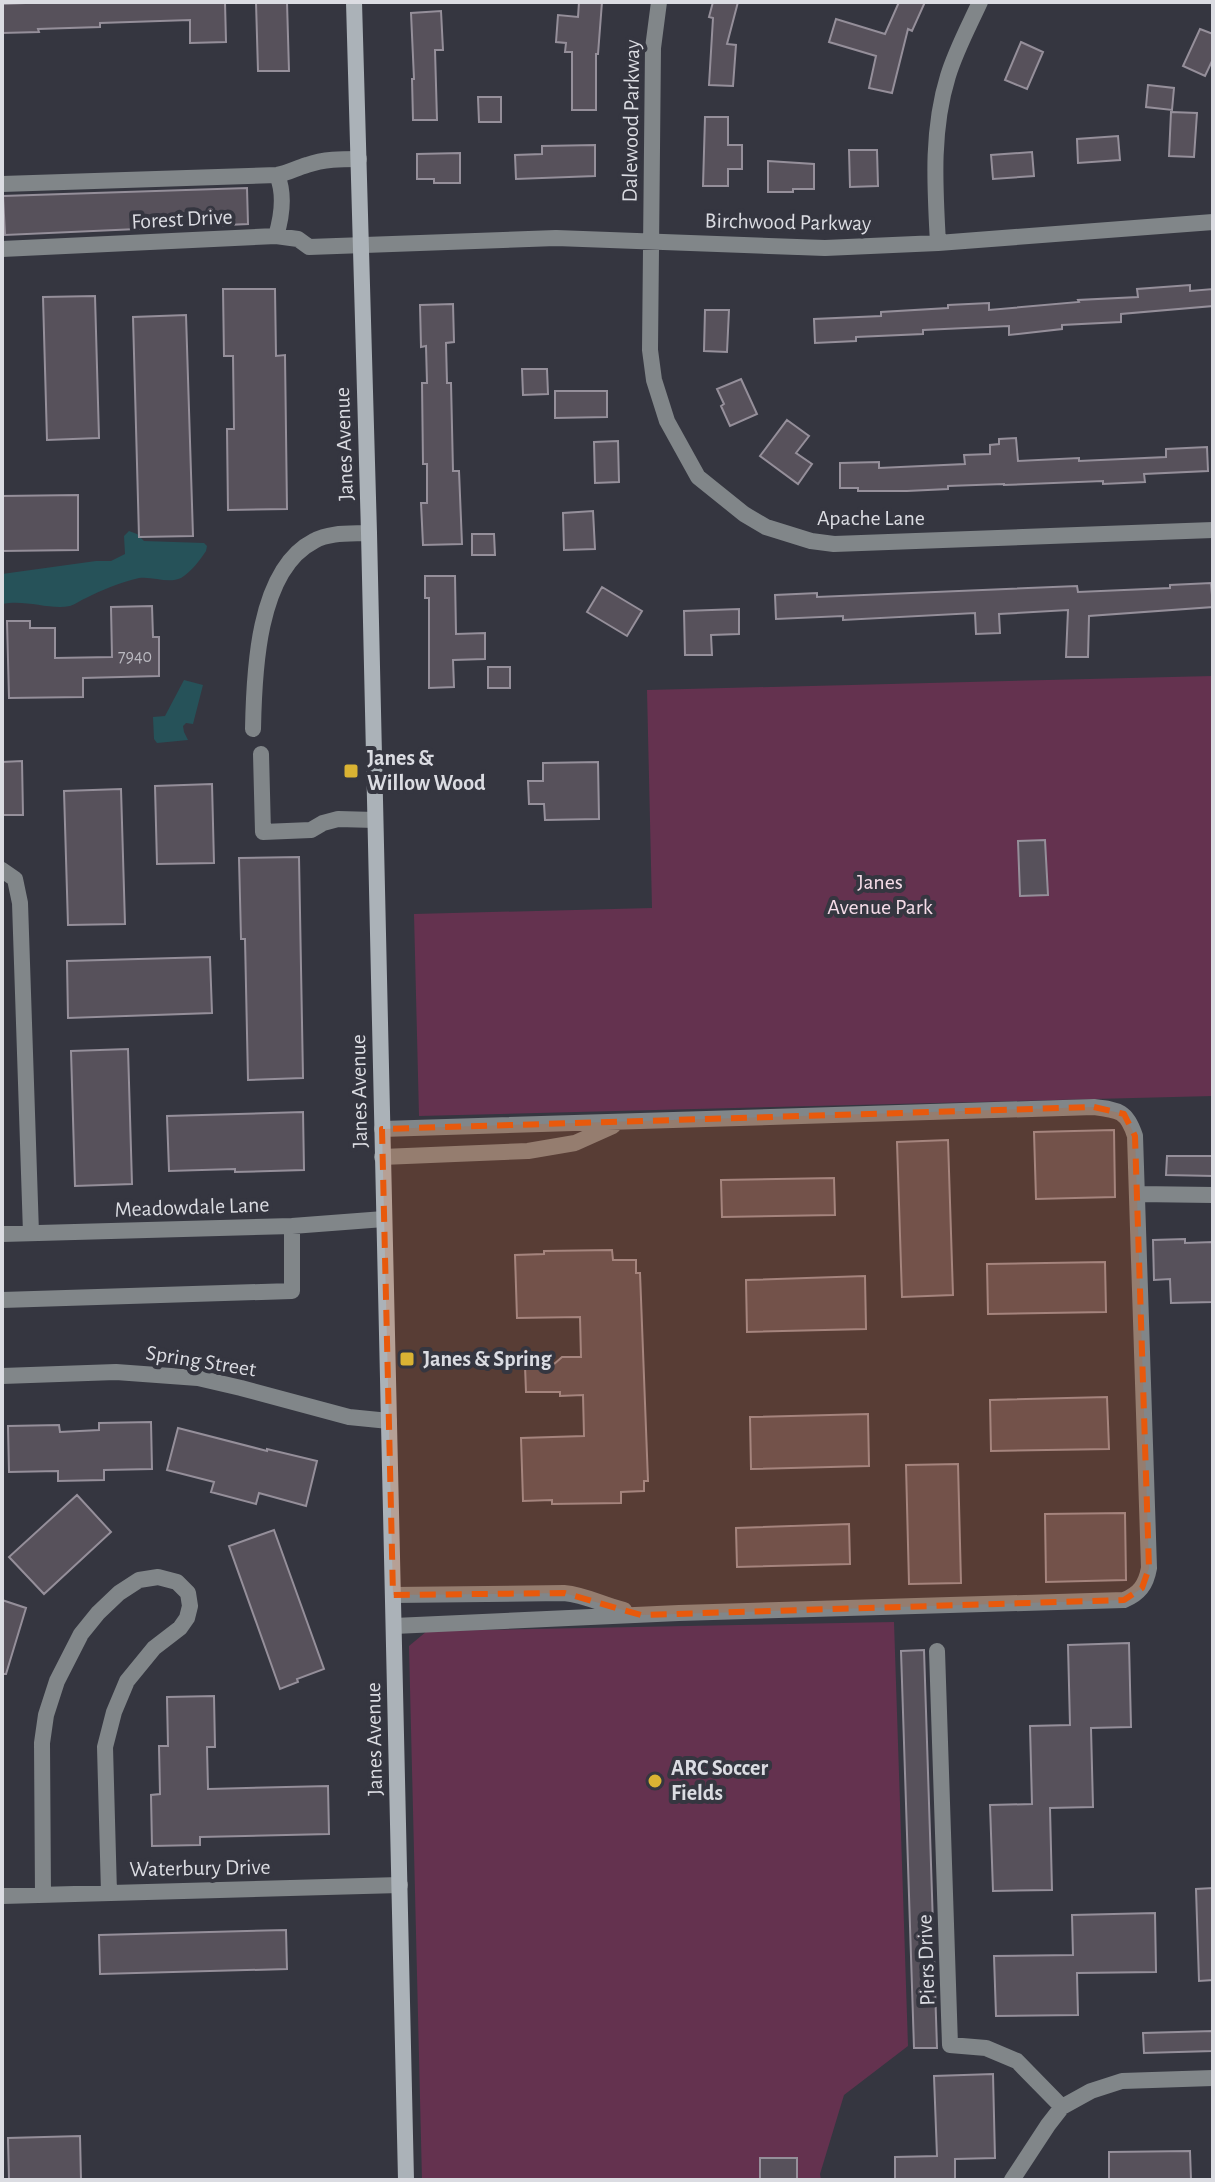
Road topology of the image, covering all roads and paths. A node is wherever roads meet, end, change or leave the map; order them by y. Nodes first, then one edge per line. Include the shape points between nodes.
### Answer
1 (354, 2) edge
2 (659, 2) edge
3 (980, 2) edge
4 (359, 159) junction
5 (277, 175) junction
6 (2, 184) edge
7 (1213, 222) edge
8 (276, 236) junction
9 (652, 241) junction
10 (938, 243) junction
11 (361, 245) junction
12 (2, 249) edge
13 (1213, 530) edge
14 (369, 533) junction
15 (253, 729) dead end
16 (261, 754) dead end
17 (375, 820) junction
18 (2, 870) edge
19 (622, 1122) junction
20 (382, 1129) junction
21 (382, 1157) junction
22 (1138, 1194) junction
23 (1213, 1195) edge
24 (384, 1219) junction
25 (292, 1226) junction
26 (31, 1233) junction
27 (2, 1234) edge
28 (2, 1300) edge
29 (2, 1376) edge
30 (389, 1421) junction
31 (393, 1595) junction
32 (641, 1615) junction
33 (394, 1626) junction
34 (937, 1651) dead end
35 (400, 1885) junction
36 (109, 1893) junction
37 (43, 1895) junction
38 (2, 1896) edge
39 (1213, 2078) edge
40 (1062, 2107) junction
41 (406, 2180) edge
42 (1012, 2180) edge

1 - 4 street, Janes Avenue
2 - 9 street, Dalewood Parkway via 653,48
3 - 10 street via 959,46 941,106 934,171
4 - 5 street via 316,162
4 - 11 street, Janes Avenue
5 - 6 street
5 - 8 street via 282,197
7 - 10 street, Birchwood Parkway
8 - 11 street, Forest Drive via 298,239 309,247
8 - 12 street, Forest Drive
9 - 10 street, Birchwood Parkway via 825,248
9 - 11 street, Birchwood Parkway via 506,238
9 - 13 street, Apache Lane via 650,350 667,421 698,477 766,527 834,544
11 - 14 street, Janes Avenue
14 - 15 street via 313,541 286,566 258,643
14 - 17 street, Janes Avenue
16 - 17 street via 263,832 311,830 338,819
17 - 20 street, Janes Avenue
18 - 26 street via 15,879 20,903
19 - 20 street
19 - 21 street via 575,1143 528,1151
19 - 22 street via 1111,1109 1131,1123
20 - 21 street, Janes Avenue
21 - 24 street, Janes Avenue
22 - 23 street
22 - 32 street via 1149,1568 1136,1595 1124,1600
24 - 25 street, Meadowdale Lane
24 - 30 street, Janes Avenue
25 - 26 street, Meadowdale Lane
25 - 28 street via 292,1291
26 - 27 street, Meadowdale Lane
29 - 30 street, Spring Street via 116,1372 198,1378 349,1417
30 - 31 street, Janes Avenue
31 - 32 street via 580,1594
31 - 33 street, Janes Avenue
32 - 33 street
33 - 35 street, Janes Avenue
34 - 40 street, Piers Drive via 950,2045 986,2048 1017,2061
35 - 36 street, Waterbury Drive
35 - 41 street, Janes Avenue
36 - 37 street, Waterbury Drive
36 - 37 street via 105,1747 114,1712 127,1681 154,1648 180,1628 190,1606 188,1593 177,1582 158,1577 139,1580 98,1613 57,1681 42,1743
37 - 38 street, Waterbury Drive
39 - 40 street via 1122,2081
40 - 42 street

